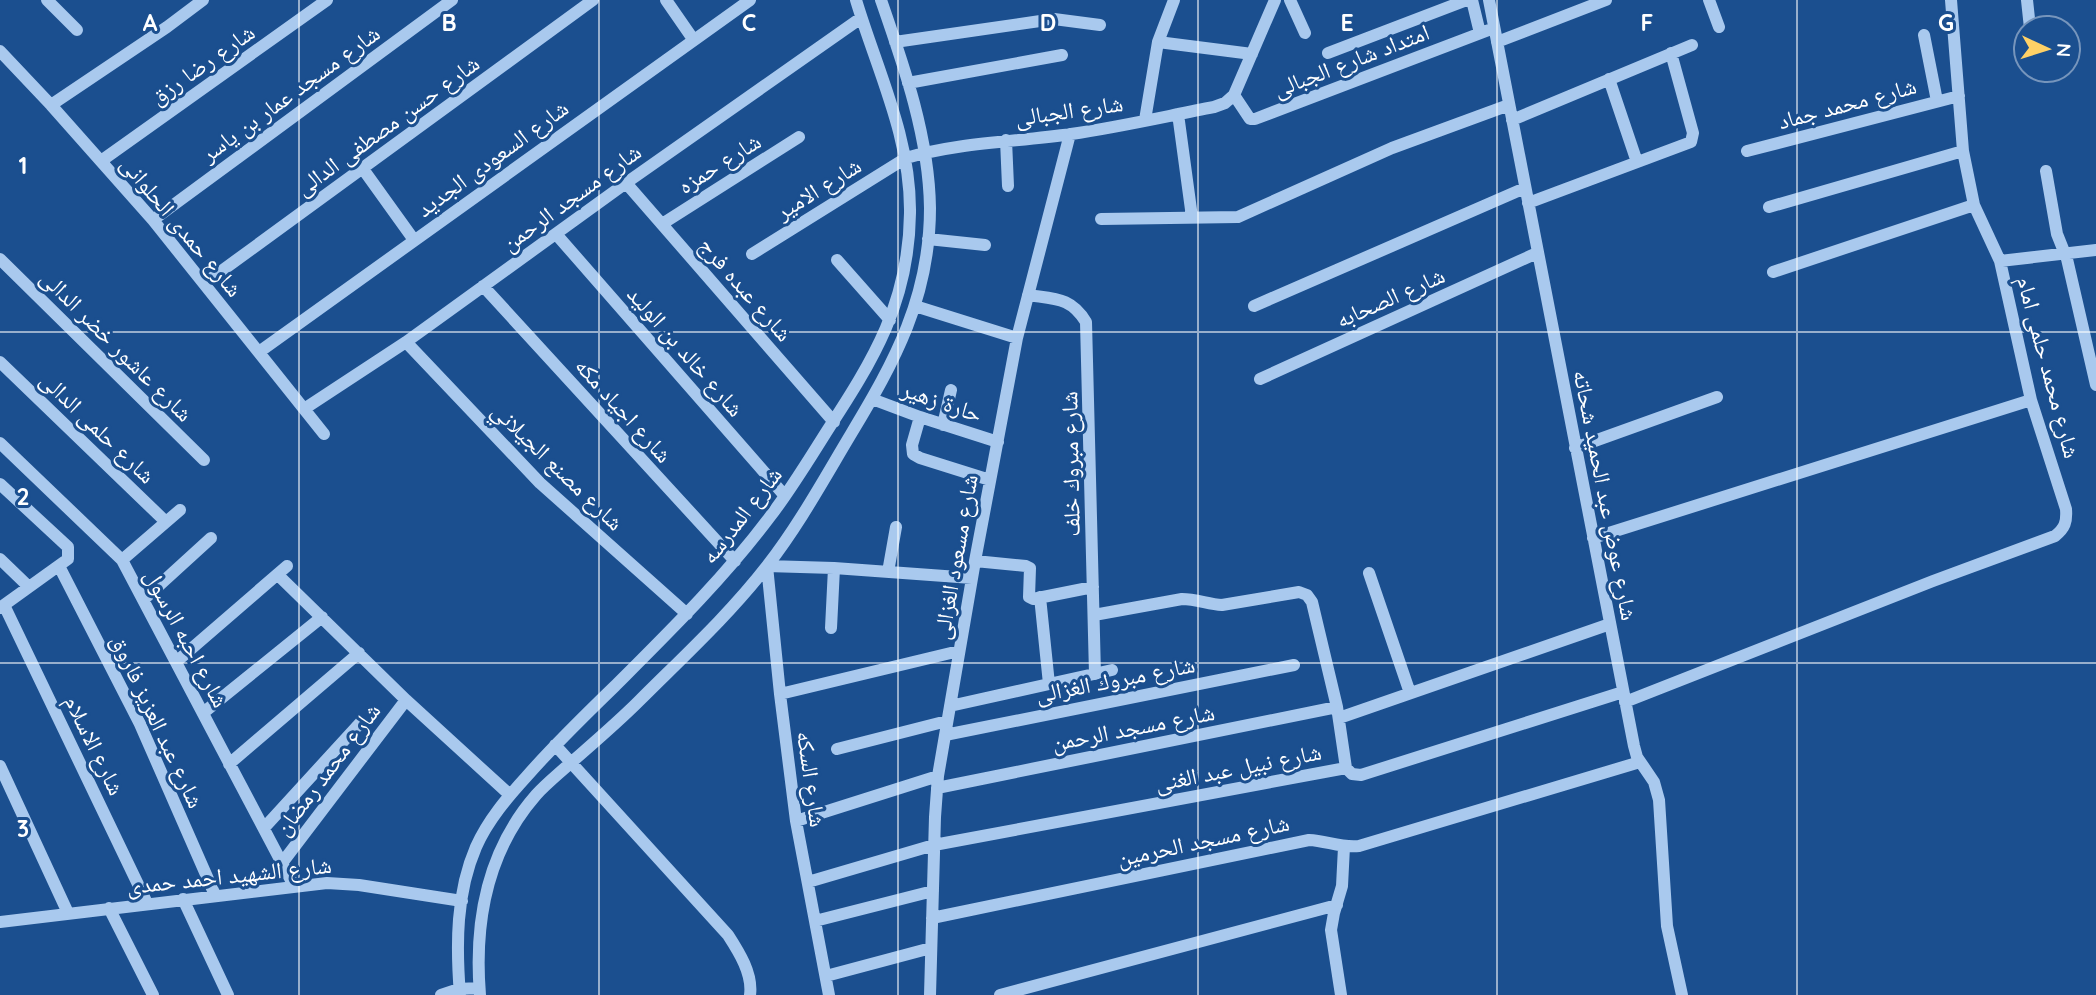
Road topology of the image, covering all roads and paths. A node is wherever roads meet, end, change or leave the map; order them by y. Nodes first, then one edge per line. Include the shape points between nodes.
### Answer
1 (47, 0) edge
2 (203, 0) edge
3 (327, 0) edge
4 (452, 0) edge
5 (593, 0) edge
6 (666, 0) edge
7 (750, 0) edge
8 (856, 0) edge
9 (881, 0) edge
10 (1174, 0) edge
11 (1275, 0) edge
12 (1290, 0) edge
13 (1469, 0) edge
14 (1489, 0) edge
15 (1606, 0) edge
16 (1709, 0) edge
17 (1951, 0) edge
18 (861, 18) junction
19 (1100, 25) dead end
20 (1720, 27) dead end
21 (1494, 28) junction
22 (77, 30) dead end
23 (1305, 33) dead end
24 (1480, 33) junction
25 (1924, 35) dead end
26 (693, 39) junction
27 (895, 42) junction
28 (1158, 42) junction
29 (1497, 42) junction
30 (1692, 45) dead end
31 (0, 51) edge
32 (1328, 53) dead end
33 (1671, 53) junction
34 (1062, 54) dead end
35 (1252, 54) junction
36 (1609, 79) junction
37 (908, 83) junction
38 (1234, 95) junction
39 (1959, 96) junction
40 (1937, 101) junction
41 (51, 105) junction
42 (1509, 105) junction
43 (1178, 114) junction
44 (1145, 120) junction
45 (1512, 120) junction
46 (1070, 134) junction
47 (799, 138) dead end
48 (1006, 140) junction
49 (1747, 150) dead end
50 (1963, 150) junction
51 (925, 152) junction
52 (906, 158) junction
53 (101, 161) junction
54 (1637, 162) junction
55 (362, 169) junction
56 (2046, 171) dead end
57 (626, 183) junction
58 (1008, 186) dead end
59 (1525, 188) junction
60 (1528, 203) junction
61 (1974, 205) junction
62 (1769, 207) dead end
63 (1192, 217) junction
64 (1101, 219) dead end
65 (153, 220) junction
66 (662, 224) junction
67 (556, 234) junction
68 (928, 239) junction
69 (414, 240) junction
70 (985, 245) dead end
71 (2096, 250) edge
72 (1537, 253) junction
73 (752, 254) dead end
74 (2065, 254) junction
75 (0, 260) edge
76 (837, 260) dead end
77 (2000, 261) junction
78 (1773, 272) dead end
79 (205, 283) junction
80 (483, 286) junction
81 (1028, 295) junction
82 (915, 306) junction
83 (1254, 306) dead end
84 (890, 320) junction
85 (1017, 338) junction
86 (406, 342) junction
87 (259, 352) junction
88 (0, 362) edge
89 (1260, 379) dead end
90 (2096, 385) edge
91 (951, 390) dead end
92 (1717, 397) dead end
93 (872, 399) junction
94 (2031, 400) junction
95 (304, 409) junction
96 (920, 417) junction
97 (834, 422) junction
98 (943, 425) junction
99 (324, 434) dead end
100 (998, 442) junction
101 (0, 443) edge
102 (1575, 449) junction
103 (204, 460) dead end
104 (990, 480) junction
105 (0, 484) edge
106 (785, 496) junction
107 (180, 510) dead end
108 (166, 522) junction
109 (896, 527) dead end
110 (211, 538) dead end
111 (1593, 538) junction
112 (0, 559) edge
113 (122, 560) junction
114 (735, 561) junction
115 (975, 561) junction
116 (59, 566) junction
117 (767, 566) junction
118 (834, 568) junction
119 (888, 572) junction
120 (1368, 573) dead end
121 (972, 578) junction
122 (29, 587) junction
123 (1093, 587) junction
124 (1040, 597) junction
125 (143, 600) junction
126 (2, 606) edge
127 (687, 614) junction
128 (1094, 615) junction
129 (322, 617) junction
130 (1610, 624) junction
131 (831, 628) dead end
132 (960, 651) junction
133 (359, 653) junction
134 (176, 662) junction
135 (1294, 665) dead end
136 (1112, 670) dead end
137 (1095, 674) junction
138 (1049, 684) junction
139 (1410, 693) junction
140 (780, 694) junction
141 (1624, 697) junction
142 (406, 700) junction
143 (950, 706) junction
144 (203, 713) junction
145 (1338, 713) junction
146 (947, 721) junction
147 (361, 722) dead end
148 (945, 735) junction
149 (555, 745) junction
150 (837, 749) dead end
151 (1640, 762) junction
152 (570, 763) junction
153 (229, 764) junction
154 (0, 766) edge
155 (1346, 768) junction
156 (937, 782) junction
157 (510, 795) junction
158 (796, 821) junction
159 (264, 828) junction
160 (934, 845) junction
161 (1344, 848) junction
162 (282, 863) junction
163 (808, 882) junction
164 (294, 886) junction
165 (933, 891) junction
166 (215, 895) junction
167 (183, 899) junction
168 (462, 901) junction
169 (147, 904) junction
170 (1336, 905) junction
171 (109, 908) junction
172 (68, 913) junction
173 (932, 918) junction
174 (815, 921) junction
175 (0, 922) edge
176 (931, 948) junction
177 (826, 976) junction
178 (479, 991) edge
179 (460, 992) edge
180 (153, 995) edge
181 (228, 995) edge
182 (441, 995) edge
183 (750, 995) edge
184 (830, 995) edge
185 (930, 995) edge
186 (1000, 995) edge
187 (1341, 995) edge
188 (1682, 995) edge

1 - 22 street
2 - 41 street
3 - 53 street, شارع رضا رزق
4 - 65 street, شارع مسجد عمار بن ياسر
5 - 55 street, شارع حسن مصطفى الدالى
6 - 26 street
7 - 26 street, شارع السعودى الجديد
8 - 18 street, شارع المدرسه
9 - 27 street, شارع المدرسه
10 - 28 street
11 - 35 street
12 - 23 street
13 - 24 street
13 - 32 street
14 - 21 street, شارع عوض عبد الحميد شحاته
15 - 29 street
16 - 20 street
17 - 39 street, شارع محمد حلمى امام
18 - 52 street, شارع المدرسه
18 - 57 street, شارع مسجد الرحمن
19 - 27 street via 1054,19
21 - 24 street, امتداد شارع الجبالى
21 - 29 street, شارع عوض عبد الحميد شحاته
24 - 38 street, امتداد شارع الجبالى via 1255,119 1247,116
25 - 40 street
26 - 69 street, شارع السعودى الجديد
27 - 37 street, شارع المدرسه
28 - 35 street
28 - 44 street
29 - 42 street, شارع عوض عبد الحميد شحاته
30 - 33 street
31 - 41 street, شارع حمدى الحلوانى
33 - 36 street
33 - 54 street via 1693,133 1691,142
34 - 37 street
35 - 38 street
36 - 45 street
36 - 54 street
37 - 51 street, شارع المدرسه
38 - 43 street, شارع الجبالى via 1226,103
39 - 40 street, شارع محمد جماد
39 - 50 street, شارع محمد حلمى امام
40 - 49 street, شارع محمد جماد
41 - 53 street, شارع حمدى الحلوانى
42 - 45 street, شارع عوض عبد الحميد شحاته
42 - 63 street via 1392,148 1238,217
43 - 44 street, شارع الجبالى
43 - 63 street
44 - 46 street, شارع الجبالى
45 - 59 street, شارع عوض عبد الحميد شحاته
46 - 48 street, شارع الجبالى
46 - 81 street, شارع مسعود الغزالى
47 - 66 street, شارع حمزه
48 - 51 street, شارع الجبالى
48 - 58 street
50 - 61 street, شارع محمد حلمى امام
50 - 62 street
51 - 52 street, شارع الجبالى
51 - 68 street, شارع المدرسه
52 - 73 street, شارع الامير
52 - 84 street, شارع المدرسه via 908,240
53 - 65 street, شارع حمدى الحلوانى
54 - 60 street
55 - 69 street
55 - 79 street, شارع حسن مصطفى الدالى
56 - 74 street
57 - 66 street, شارع عبده فرج
57 - 67 street, شارع مسجد الرحمن
59 - 60 street, شارع عوض عبد الحميد شحاته
59 - 83 street
60 - 72 street, شارع عوض عبد الحميد شحاته
61 - 77 street, شارع محمد حلمى امام
61 - 78 street
63 - 64 street
65 - 79 street, شارع حمدى الحلوانى
66 - 97 street, شارع عبده فرج
67 - 80 street, شارع مسجد الرحمن
67 - 106 street, شارع خالد بن الوليد
68 - 70 street
68 - 82 street, شارع المدرسه
69 - 87 street, شارع السعودى الجديد
71 - 74 street
72 - 89 street, شارع الصحابه
72 - 102 street, شارع عوض عبد الحميد شحاته
74 - 77 street
74 - 90 street
75 - 103 street, شارع عاشور خضر الدالى
76 - 84 street
77 - 94 street, شارع محمد حلمى امام
79 - 87 street, شارع حمدى الحلوانى
80 - 86 street, شارع مسجد الرحمن
80 - 114 street, شارع اجياد مكه
81 - 85 street, شارع مسعود الغزالى
81 - 123 street, شارع مبروك خلف via 1065,300 1086,322
82 - 85 street
82 - 93 street, شارع المدرسه via 897,354
84 - 97 street, شارع المدرسه
85 - 100 street, شارع مسعود الغزالى
86 - 95 street, شارع مسجد الرحمن
86 - 127 street, شارع مصنع الجيلاني via 540,483
87 - 95 street, شارع حمدى الحلوانى
88 - 108 street, شارع حلمى الدالى
91 - 98 street
92 - 102 street
93 - 96 street, حارة زهير
93 - 117 street, شارع المدرسه
94 - 111 street
94 - 141 street, شارع محمد حلمى امام via 2066,509 2067,520 2055,536
95 - 99 street, شارع حمدى الحلوانى
96 - 98 street, حارة زهير
96 - 104 street via 913,454
97 - 106 street, شارع المدرسه
98 - 100 street, حارة زهير
100 - 104 street, شارع مسعود الغزالى
101 - 113 street, شارع احبه الرسول
102 - 111 street, شارع عوض عبد الحميد شحاته
104 - 115 street, شارع مسعود الغزالى
105 - 116 street via 68,547 68,559
106 - 114 street, شارع المدرسه
107 - 108 street
108 - 113 street
109 - 119 street
110 - 125 street
111 - 130 street, شارع عوض عبد الحميد شحاته
112 - 122 street
113 - 125 street, شارع احبه الرسول
114 - 127 street, شارع المدرسه
115 - 121 street, شارع مسعود الغزالى
115 - 124 street via 1030,568 1028,597
116 - 122 street
116 - 166 street, شارع عبد العزيز فاروق via 140,724
117 - 118 street
117 - 140 street, شارع السكه
117 - 152 street, شارع المدرسه via 681,659
118 - 119 street
118 - 131 street
119 - 121 street
120 - 139 street
121 - 132 street, شارع مسعود الغزالى
122 - 126 street
123 - 124 street
123 - 128 street, شارع مبروك خلف
124 - 138 street
125 - 134 street, شارع احبه الرسول
126 - 169 street, شارع الاسلام
127 - 149 street, شارع المدرسه
128 - 137 street, شارع مبروك خلف
128 - 145 street via 1182,599 1222,605 1300,592 1312,603
129 - 133 street
129 - 134 street via 282,571
129 - 144 street
130 - 139 street, شارع مسجد الرحمن
130 - 141 street, شارع عوض عبد الحميد شحاته
132 - 140 street
132 - 143 street, شارع مسعود الغزالى
133 - 142 street
133 - 153 street
134 - 144 street, شارع احبه الرسول
135 - 148 street, شارع مبروك الغزالى
136 - 137 street
137 - 138 street
138 - 143 street
139 - 145 street, شارع مسجد الرحمن
140 - 158 street, شارع السكه
141 - 151 street, شارع عوض عبد الحميد شحاته
141 - 155 street, شارع نبيل عبد الغنى via 1361,775
142 - 157 street
142 - 162 street, شارع محمد رمضان
143 - 146 street, شارع مسعود الغزالى
144 - 153 street, شارع احبه الرسول
145 - 155 street
145 - 156 street, شارع مسجد الرحمن
146 - 148 street, شارع مسعود الغزالى
146 - 150 street
147 - 159 street
148 - 156 street, شارع مسعود الغزالى
149 - 152 street
149 - 157 street, شارع المدرسه
151 - 161 street, شارع مسجد الحرمين
151 - 188 street, شارع عوض عبد الحميد شحاته via 1654,782 1658,800 1666,916
152 - 178 street, شارع المدرسه via 523,811 496,862 480,918
152 - 183 street via 728,935 748,976
153 - 159 street, شارع احبه الرسول
154 - 172 street
155 - 160 street, شارع نبيل عبد الغنى
156 - 158 street, شارع مسجد الرحمن
156 - 160 street, شارع مسعود الغزالى
157 - 168 street, شارع المدرسه via 477,844
158 - 163 street, شارع السكه
159 - 162 street, شارع احبه الرسول
160 - 163 street, شارع نبيل عبد الغنى
160 - 165 street, شارع مسعود الغزالى
161 - 170 street
161 - 173 street, شارع مسجد الحرمين via 1309,839
162 - 164 street, شارع احبه الرسول
163 - 174 street, شارع السكه
164 - 166 street, شارع الشهيد احمد حمدى
164 - 168 street, شارع الشهيد احمد حمدى via 359,885
165 - 173 street, شارع مسعود الغزالى
165 - 174 street
166 - 167 street, شارع الشهيد احمد حمدى
167 - 169 street, شارع الشهيد احمد حمدى
167 - 181 street
168 - 179 street, شارع المدرسه via 457,936
169 - 171 street, شارع الشهيد احمد حمدى
170 - 186 street
170 - 187 street via 1331,930
171 - 172 street, شارع الشهيد احمد حمدى
171 - 180 street
172 - 175 street, شارع الشهيد احمد حمدى
173 - 176 street, شارع مسعود الغزالى
174 - 177 street, شارع السكه
176 - 177 street
176 - 185 street, شارع مسعود الغزالى
177 - 184 street, شارع السكه
178 - 179 street
179 - 182 street

